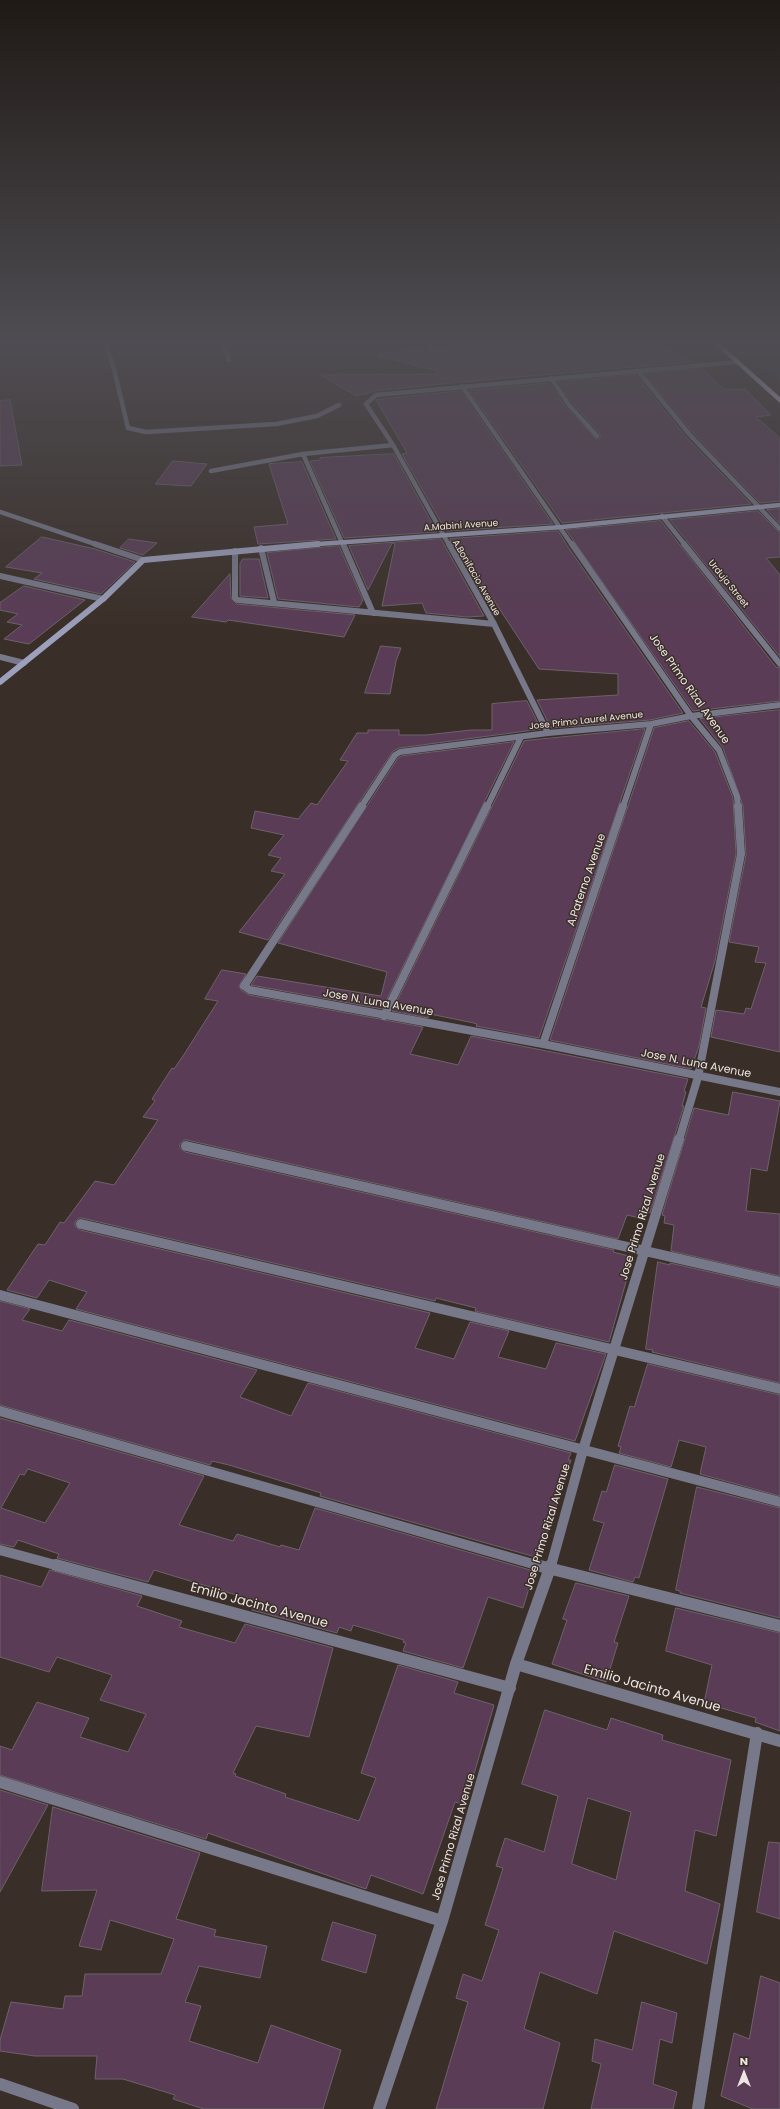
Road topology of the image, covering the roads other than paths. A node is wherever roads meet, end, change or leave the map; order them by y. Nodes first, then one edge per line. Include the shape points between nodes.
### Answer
1 (389, 438) edge
2 (499, 438) edge
3 (693, 438) edge
4 (393, 445) junction
5 (303, 454) junction
6 (211, 472) dead end
7 (780, 505) edge
8 (760, 507) junction
9 (0, 512) edge
10 (662, 516) junction
11 (562, 527) junction
12 (780, 529) edge
13 (443, 536) junction
14 (343, 542) junction
15 (261, 548) junction
16 (235, 551) junction
17 (143, 560) junction
18 (0, 576) edge
19 (103, 599) junction
20 (274, 602) junction
21 (373, 613) junction
22 (494, 624) junction
23 (0, 657) edge
24 (24, 663) junction
25 (780, 664) edge
26 (0, 682) edge
27 (780, 706) edge
28 (691, 716) junction
29 (651, 724) junction
30 (548, 733) junction
31 (521, 737) junction
32 (395, 755) joint
33 (384, 1016) junction
34 (543, 1044) junction
35 (698, 1077) junction
36 (780, 1092) edge
37 (186, 1146) dead end
38 (81, 1224) dead end
39 (645, 1250) junction
40 (780, 1282) edge
41 (0, 1295) edge
42 (615, 1351) junction
43 (780, 1390) edge
44 (0, 1411) edge
45 (583, 1450) junction
46 (780, 1502) edge
47 (0, 1550) edge
48 (550, 1569) junction
49 (780, 1626) edge
50 (516, 1664) junction
51 (510, 1688) junction
52 (757, 1733) junction
53 (780, 1741) edge
54 (0, 1782) edge
55 (442, 1921) junction
56 (0, 2084) edge
57 (73, 2109) edge
58 (379, 2109) edge
59 (698, 2109) edge

1 - 4 street, A.Bonifacio Avenue
2 - 11 street, Jose Primo Rizal Avenue
3 - 8 street
4 - 5 street
4 - 13 street, A.Bonifacio Avenue
5 - 6 street
5 - 14 street
7 - 8 street, A.Mabini Avenue
8 - 10 street, A.Mabini Avenue
8 - 12 street
9 - 17 street
10 - 11 street, A.Mabini Avenue
10 - 25 street, Urduja Street
11 - 13 street, A.Mabini Avenue
11 - 28 street, Jose Primo Rizal Avenue
13 - 14 street, A.Mabini Avenue
13 - 22 street, A.Bonifacio Avenue
14 - 15 street, A.Mabini Avenue
14 - 21 street
15 - 16 street, A.Mabini Avenue
15 - 20 street
16 - 17 street, A.Mabini Avenue
16 - 20 street via 234,598 243,601
17 - 19 street
18 - 19 street
19 - 24 street
20 - 21 street
21 - 22 street
22 - 30 street, A.Bonifacio Avenue
23 - 24 street
24 - 26 street
27 - 28 street, Jose Primo Laurel Avenue
28 - 29 street, Jose Primo Laurel Avenue
28 - 35 street, Jose Primo Rizal Avenue via 719,750 736,797 741,854
29 - 30 street, Jose Primo Laurel Avenue
29 - 34 street, A.Paterno Avenue
30 - 31 street, Jose Primo Laurel Avenue
31 - 32 street, Jose Primo Laurel Avenue
31 - 33 street
32 - 33 street, Jose N. Luna Avenue via 244,986 250,990
33 - 34 street, Jose N. Luna Avenue
34 - 35 street, Jose N. Luna Avenue
35 - 36 street, Jose N. Luna Avenue
35 - 39 street, Jose Primo Rizal Avenue
37 - 39 street
38 - 42 street
39 - 40 street
39 - 42 street, Jose Primo Rizal Avenue
41 - 45 street
42 - 43 street
42 - 45 street, Jose Primo Rizal Avenue
44 - 48 street
45 - 46 street
45 - 48 street, Jose Primo Rizal Avenue
47 - 51 street, Emilio Jacinto Avenue
48 - 49 street
48 - 50 street, Jose Primo Rizal Avenue
50 - 51 street, Jose Primo Rizal Avenue
50 - 52 street, Emilio Jacinto Avenue
51 - 55 street, Jose Primo Rizal Avenue
52 - 53 street, Emilio Jacinto Avenue
52 - 59 street
54 - 55 street
55 - 58 street, Jose Primo Rizal Avenue
56 - 57 street

